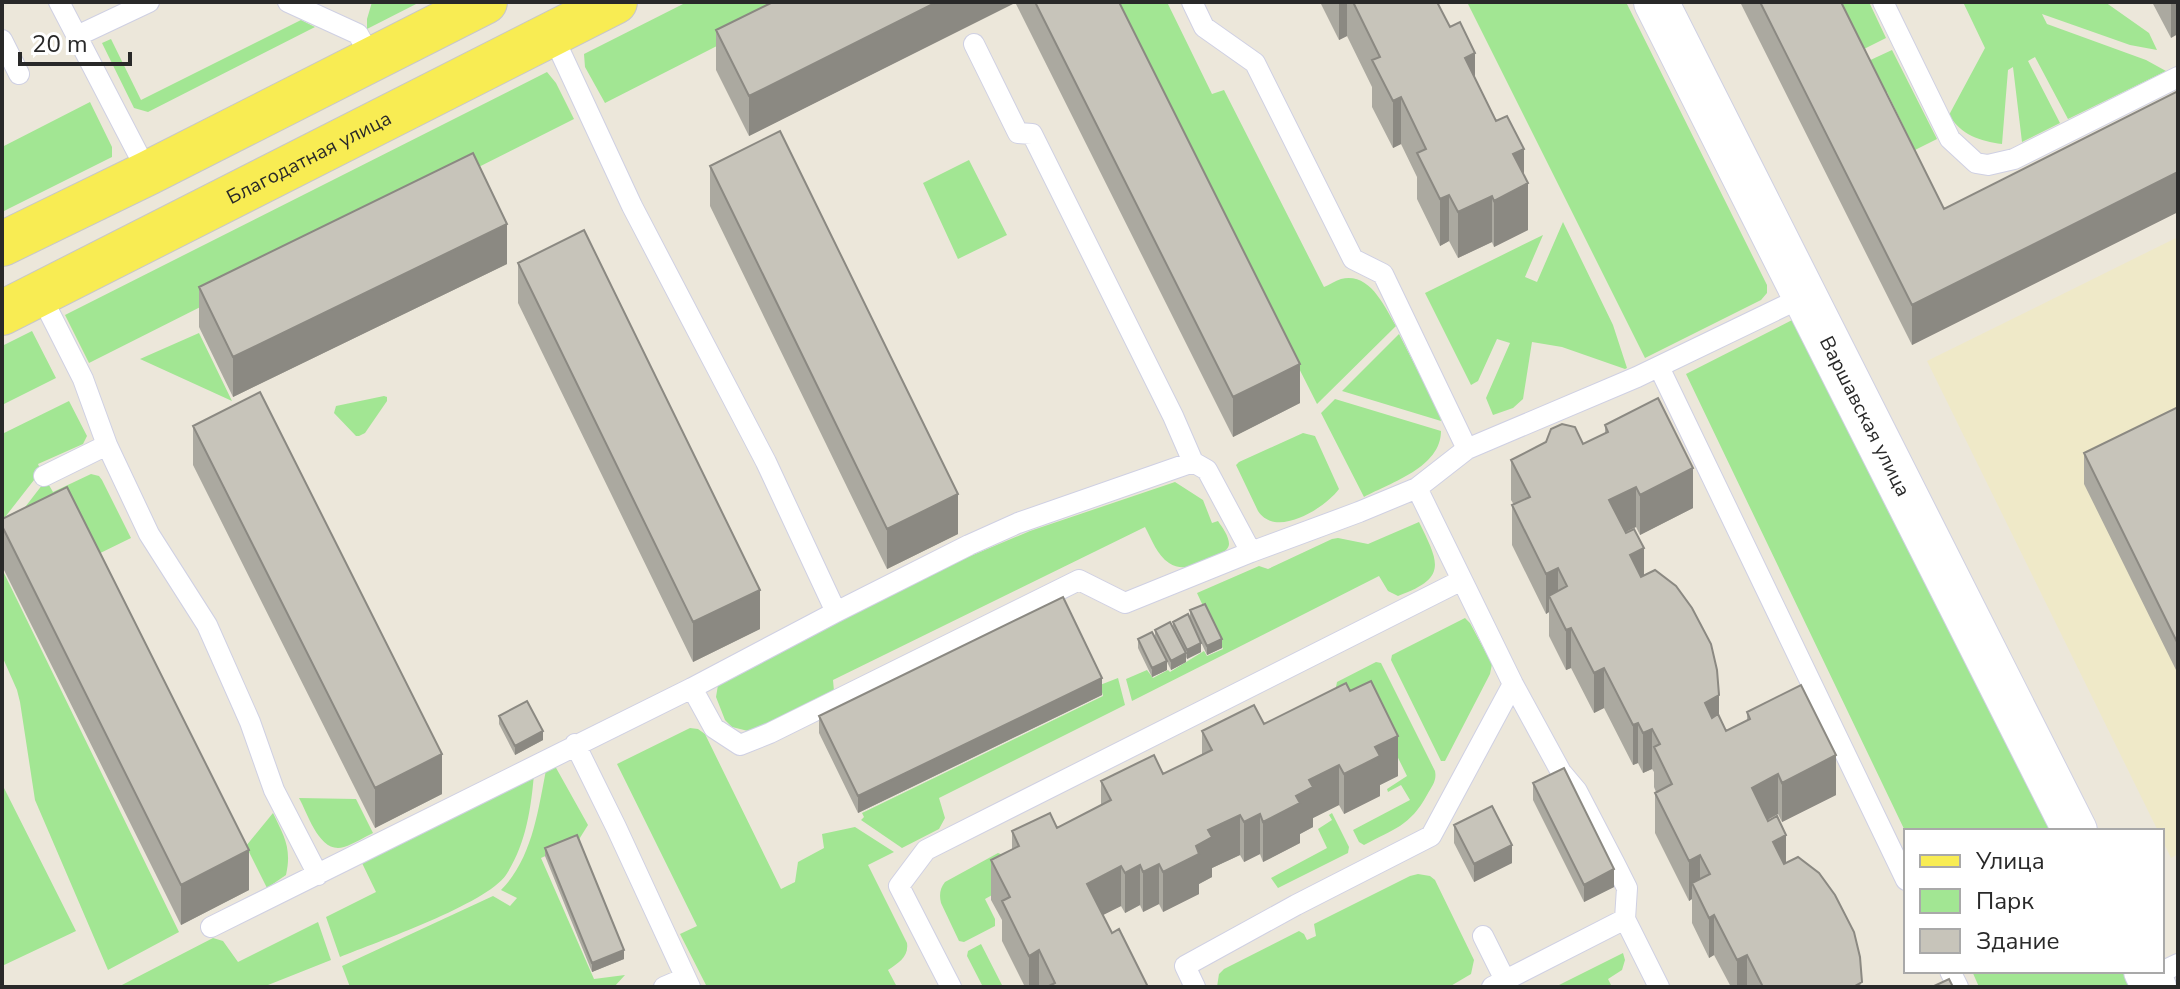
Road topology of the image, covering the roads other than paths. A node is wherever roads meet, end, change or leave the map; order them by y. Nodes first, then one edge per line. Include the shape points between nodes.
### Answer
1 (59, 2) edge
2 (149, 2) edge
3 (288, 2) edge
4 (485, 2) edge
5 (615, 2) edge
6 (1192, 2) edge
7 (1883, 2) edge
8 (1660, 3) edge
9 (552, 34) junction
10 (77, 36) junction
11 (2, 40) edge
12 (974, 44) dead end
13 (372, 59) junction
14 (19, 74) dead end
15 (2178, 77) edge
16 (148, 173) junction
17 (2, 244) edge
18 (1805, 296) junction
19 (21, 303) edge
20 (1659, 367) junction
21 (107, 445) junction
22 (1467, 449) junction
23 (1193, 462) junction
24 (44, 476) dead end
25 (1417, 488) junction
26 (1251, 552) junction
27 (1462, 580) junction
28 (836, 612) junction
29 (1513, 684) junction
30 (692, 688) junction
31 (575, 744) junction
32 (2074, 829) edge
33 (318, 875) junction
34 (1904, 876) edge
35 (1625, 919) junction
36 (211, 927) dead end
37 (1483, 936) dead end
38 (688, 982) edge
39 (1499, 984) edge
40 (664, 987) edge
41 (951, 987) edge
42 (1195, 987) edge
43 (1659, 987) edge

1 - 10 lane
2 - 10 lane
3 - 13 lane via 358,34
4 - 13 main road
5 - 9 main road, Благодатная улица
6 - 22 lane via 1204,27 1255,63 1353,259 1383,274
7 - 15 lane via 1950,139 1976,163 2014,159
8 - 18 street, Варшавская улица
9 - 19 main road, Благодатная улица
9 - 28 lane via 632,206 759,449
10 - 16 lane
11 - 14 lane
12 - 23 lane via 1018,133 1032,134
13 - 16 main road
16 - 17 main road
18 - 20 lane
18 - 32 street, Варшавская улица
19 - 21 lane via 83,379
20 - 22 lane
20 - 34 lane
21 - 24 lane
21 - 33 lane via 149,534 207,625 274,790
22 - 25 lane
23 - 26 lane via 1207,470
23 - 28 lane via 1018,523
25 - 26 lane
25 - 27 lane
26 - 30 lane via 1125,603 1079,580 740,745 714,728
27 - 29 lane
27 - 41 lane via 926,850 899,886
28 - 30 lane
29 - 35 lane via 1627,888
29 - 42 lane via 1431,836 1185,966
30 - 31 lane
31 - 33 lane
31 - 38 lane
33 - 36 lane
35 - 39 lane
35 - 43 lane
37 - 39 lane
38 - 40 lane

